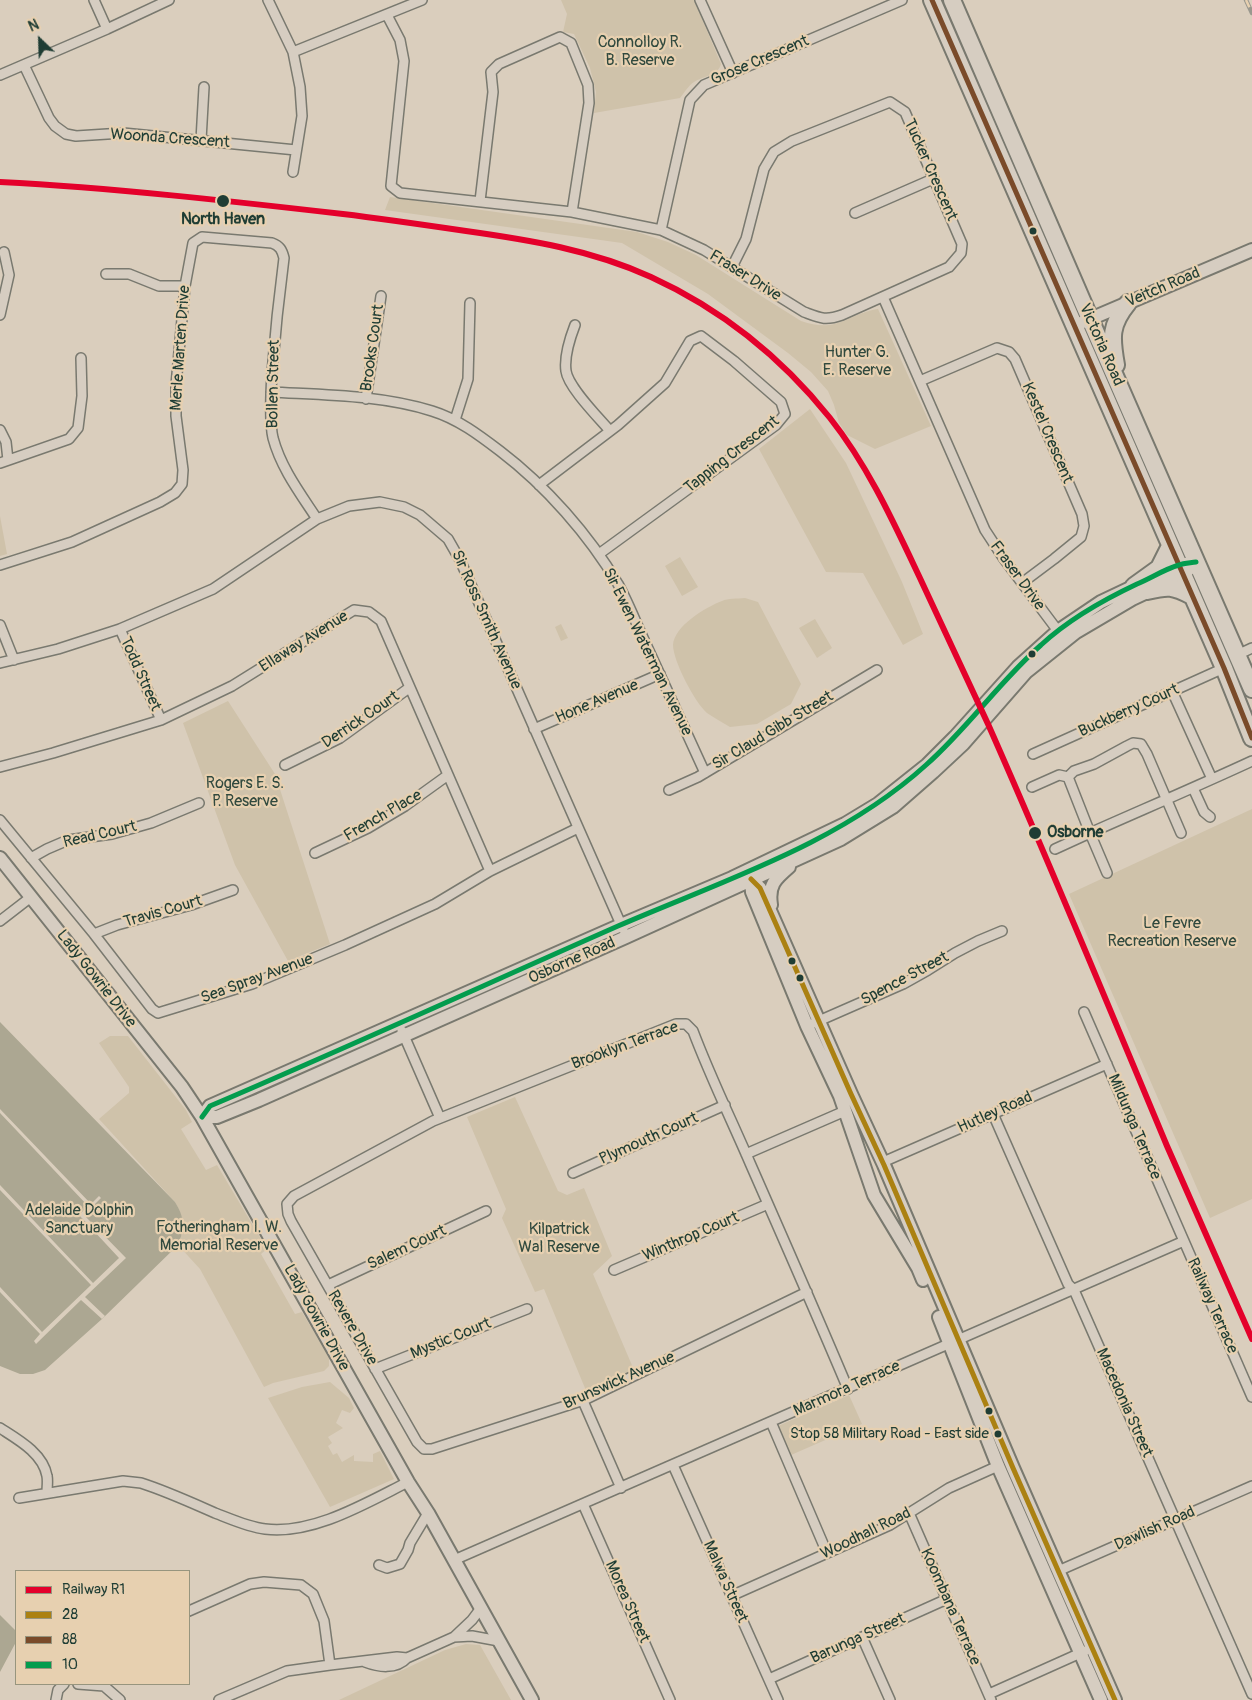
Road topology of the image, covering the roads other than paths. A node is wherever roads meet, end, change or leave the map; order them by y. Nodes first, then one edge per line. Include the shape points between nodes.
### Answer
1 (94, 0) edge
2 (170, 0) edge
3 (268, 0) edge
4 (422, 0) edge
5 (700, 0) edge
6 (902, 0) edge
7 (932, 0) edge
8 (952, 0) edge
9 (387, 15) junction
10 (107, 29) junction
11 (293, 52) junction
12 (24, 66) junction
13 (733, 73) junction
14 (0, 75) edge
15 (204, 87) dead end
16 (201, 140) junction
17 (296, 150) junction
18 (293, 172) dead end
19 (933, 179) junction
20 (480, 201) junction
21 (572, 212) junction
22 (856, 213) dead end
23 (661, 230) junction
24 (272, 243) joint
25 (1252, 250) edge
26 (4, 252) dead end
27 (732, 267) junction
28 (106, 274) dead end
29 (185, 286) junction
30 (381, 296) dead end
31 (883, 297) junction
32 (470, 303) dead end
33 (1128, 303) junction
34 (0, 315) edge
35 (1090, 320) junction
36 (575, 325) dead end
37 (1074, 326) junction
38 (81, 358) dead end
39 (920, 381) junction
40 (1119, 385) junction
41 (271, 392) junction
42 (366, 399) junction
43 (455, 420) junction
44 (0, 430) edge
45 (610, 431) junction
46 (4, 461) edge
47 (539, 485) junction
48 (317, 519) junction
49 (1170, 546) junction
50 (599, 554) junction
51 (1196, 562) junction
52 (0, 565) edge
53 (1181, 570) junction
54 (1022, 583) junction
55 (1140, 588) junction
56 (1192, 596) junction
57 (0, 625) edge
58 (120, 629) junction
59 (1061, 636) junction
60 (1244, 652) edge
61 (14, 660) junction
62 (0, 663) edge
63 (1224, 668) junction
64 (877, 670) dead end
65 (660, 674) junction
66 (409, 688) junction
67 (1252, 689) edge
68 (1172, 691) junction
69 (161, 720) junction
70 (534, 729) junction
71 (1252, 738) edge
72 (1033, 754) dead end
73 (1252, 761) edge
74 (285, 765) dead end
75 (0, 767) edge
76 (705, 773) junction
77 (448, 775) junction
78 (1068, 778) junction
79 (1212, 779) junction
80 (1032, 787) dead end
81 (1193, 788) junction
82 (669, 790) dead end
83 (898, 790) junction
84 (1166, 799) junction
85 (199, 804) dead end
86 (878, 804) junction
87 (893, 807) junction
88 (1210, 817) dead end
89 (0, 820) edge
90 (578, 828) junction
91 (1090, 833) junction
92 (1181, 833) dead end
93 (1055, 848) dead end
94 (315, 853) dead end
95 (0, 858) edge
96 (31, 858) junction
97 (796, 860) junction
98 (762, 864) junction
99 (490, 871) junction
100 (1107, 873) dead end
101 (751, 880) junction
102 (732, 883) junction
103 (233, 890) dead end
104 (31, 896) junction
105 (768, 917) junction
106 (0, 921) edge
107 (621, 925) junction
108 (1002, 931) dead end
109 (94, 934) junction
110 (626, 937) junction
111 (1084, 1012) dead end
112 (819, 1021) junction
113 (398, 1024) junction
114 (807, 1026) junction
115 (404, 1036) junction
116 (1107, 1064) junction
117 (725, 1105) junction
118 (845, 1110) junction
119 (993, 1114) junction
120 (202, 1117) junction
121 (440, 1118) junction
122 (746, 1154) junction
123 (882, 1162) junction
124 (573, 1173) dead end
125 (287, 1204) joint
126 (768, 1204) junction
127 (486, 1211) dead end
128 (1184, 1242) junction
129 (614, 1270) dead end
130 (328, 1285) junction
131 (1074, 1290) junction
132 (807, 1292) junction
133 (527, 1309) dead end
134 (954, 1342) junction
135 (376, 1369) junction
136 (848, 1388) junction
137 (1252, 1397) edge
138 (583, 1400) junction
139 (771, 1422) junction
140 (0, 1428) edge
141 (424, 1448) joint
142 (673, 1465) junction
143 (998, 1466) junction
144 (408, 1482) junction
145 (1252, 1486) edge
146 (621, 1488) junction
147 (47, 1492) junction
148 (19, 1498) dead end
149 (583, 1504) junction
150 (428, 1513) junction
151 (909, 1514) junction
152 (1176, 1520) junction
153 (827, 1554) junction
154 (454, 1560) junction
155 (379, 1565) dead end
156 (1058, 1571) junction
157 (731, 1596) junction
158 (947, 1599) junction
159 (481, 1608) junction
160 (190, 1610) edge
161 (454, 1637) junction
162 (862, 1637) junction
163 (499, 1641) junction
164 (1086, 1650) junction
165 (330, 1665) junction
166 (769, 1679) junction
167 (63, 1685) edge
168 (104, 1685) edge
169 (1252, 1694) edge
170 (990, 1697) edge
171 (56, 1700) edge
172 (120, 1700) edge
173 (220, 1700) edge
174 (532, 1700) edge
175 (670, 1700) edge
176 (778, 1700) edge
177 (890, 1700) edge
178 (1101, 1700) edge
179 (1115, 1700) edge

1 - 10 street
2 - 10 street
3 - 11 street
4 - 9 street
5 - 13 street
6 - 13 street, Grose Crescent
7 - 37 highway, Victoria Road
8 - 35 highway, Victoria Road
9 - 11 street
9 - 20 street, Fraser Drive via 400,40 404,61 391,186 400,193
10 - 12 street
11 - 17 street via 302,116
12 - 14 street
12 - 16 street, Woonda Crescent via 49,118 66,134 123,133
13 - 23 street, Grose Crescent via 704,85 690,100
15 - 16 street
16 - 17 street, Woonda Crescent
17 - 18 street
19 - 22 street
19 - 27 street, Tucker Crescent via 904,112 890,102 792,141 774,152 764,169 746,239
19 - 31 street, Tucker Crescent via 962,244 961,253 949,267
20 - 21 street, Fraser Drive
20 - 21 street via 493,92 491,72 499,64 560,37 571,43 588,85
21 - 23 street, Fraser Drive
23 - 27 street, Fraser Drive
24 - 29 street, Merle Marten Drive via 202,237 193,243
24 - 41 street, Bollen Street via 281,249 284,258
25 - 33 street, Veitch Road
26 - 34 street via 9,275
27 - 31 street, Fraser Drive via 804,312 822,319 842,315
28 - 29 street via 129,274 159,286
29 - 52 street, Merle Marten Drive via 176,385 182,484 175,494 81,538
30 - 42 street, Brooks Court
31 - 39 street, Fraser Drive
32 - 43 street via 468,380
33 - 35 street, Veitch Road
33 - 40 highway via 1118,315 1113,331
35 - 37 street, Veitch Road
35 - 40 highway, Victoria Road
36 - 45 street via 568,344 566,371 572,386
37 - 49 highway, Victoria Road
38 - 46 street via 82,396 78,428 69,439
39 - 54 street, Fraser Drive via 985,530
39 - 54 street, Kestel Crescent via 997,348 1009,352 1015,359 1082,514 1084,526 1080,537
40 - 51 highway, Victoria Road
41 - 42 street, Sir Ewen Waterman Avenue
41 - 48 street, Bollen Street via 273,436 282,463
42 - 43 street, Sir Ewen Waterman Avenue via 408,405
43 - 47 street, Sir Ewen Waterman Avenue via 510,458
44 - 46 street via 6,442
45 - 47 street, Tapping Crescent
45 - 50 street, Tapping Crescent via 665,383 690,341 701,336 781,402 785,414 776,425
47 - 50 street, Sir Ewen Waterman Avenue
48 - 58 street, Sir Ross Smith Avenue via 213,589
48 - 70 street, Sir Ross Smith Avenue via 349,506 380,502 404,507 420,515 448,539
49 - 53 highway, Victoria Road
49 - 55 highway via 1159,568
50 - 65 street, Sir Ewen Waterman Avenue via 618,585
51 - 53 street, Osborne Road
51 - 60 highway, Victoria Road
53 - 55 street, Osborne Road
53 - 56 highway, Victoria Road
54 - 59 street, Fraser Drive
55 - 56 highway via 1172,588
55 - 59 street, Osborne Road via 1105,613
56 - 63 highway, Victoria Road
57 - 61 street
58 - 61 street, Sir Ross Smith Avenue
58 - 69 street, Todd Street
59 - 83 street, Osborne Road via 1018,667 948,744
59 - 87 street, Osborne Road via 962,744
60 - 67 highway, Victoria Road
61 - 62 street, Sir Ross Smith Avenue
63 - 68 street, Buckberry Court
63 - 71 highway, Victoria Road
64 - 76 street, Sir Claud Gibb Street
65 - 70 street, Hone Avenue
65 - 76 street, Sir Ewen Waterman Avenue
66 - 69 street, Ellaway Avenue via 380,621 369,612 354,610 232,686
66 - 74 street, Derrick Court via 340,738
66 - 77 street, Ellaway Avenue
68 - 72 street, Buckberry Court
68 - 79 street
69 - 75 street, Ellaway Avenue
70 - 90 street, Sir Ross Smith Avenue
73 - 79 street
76 - 82 street, Sir Claud Gibb Street
77 - 94 street, French Place via 368,828
77 - 99 street, Ellaway Avenue
78 - 80 street via 1059,775
78 - 84 street via 1074,771 1137,743 1147,754
78 - 91 street
79 - 81 street
81 - 84 street
81 - 88 street via 1204,812
83 - 86 street, Osborne Road
83 - 87 street
84 - 91 street
84 - 92 street
85 - 96 street, Read Court via 112,834 68,840
86 - 87 street
86 - 98 street, Osborne Road via 845,824
87 - 97 street, Osborne Road via 841,839
89 - 96 street, Sea Spray Avenue
90 - 99 street, Sea Spray Avenue
90 - 107 street, Sir Ross Smith Avenue
91 - 93 street
91 - 100 street
95 - 104 street, Lady Gowrie Drive
96 - 109 street, Sea Spray Avenue
97 - 101 street, Osborne Road
97 - 105 street via 771,888
98 - 101 street
98 - 102 street, Osborne Road
99 - 109 street, Sea Spray Avenue via 435,904 345,945 252,984 158,1013
101 - 102 street
101 - 105 street via 752,892
102 - 105 street
102 - 107 street, Osborne Road
102 - 110 street, Osborne Road
103 - 109 street, Travis Court
104 - 106 street
104 - 120 street, Lady Gowrie Drive via 182,1087
105 - 112 street
105 - 114 street
107 - 110 street, Sir Ross Smith Avenue
107 - 113 street, Osborne Road
108 - 112 street, Spence Street via 955,953 903,984
110 - 115 street, Osborne Road
111 - 116 street, Mildunga Terrace
112 - 114 street, Spence Street
112 - 123 street
113 - 115 street
113 - 120 street, Osborne Road via 210,1106
114 - 118 street
115 - 120 street, Osborne Road via 217,1117
115 - 121 street
116 - 119 street, Hutley Road
116 - 128 street, Mildunga Terrace
117 - 121 street, Brooklyn Terrace via 693,1031 682,1023
117 - 122 street, Brooklyn Terrace
117 - 124 street, Plymouth Court
118 - 122 street
118 - 134 street via 874,1195 918,1268
119 - 123 street, Hutley Road
119 - 131 street, Macedonia Street via 1068,1284
120 - 144 street, Lady Gowrie Drive
121 - 125 street, Brooklyn Terrace via 294,1196
122 - 126 street, Brooklyn Terrace
123 - 134 street
125 - 130 street, Revere Drive via 288,1214
126 - 129 street, Winthrop Court
126 - 132 street, Brooklyn Terrace
127 - 130 street, Salem Court
128 - 131 street, Marmora Terrace
128 - 137 street, Railway Terrace
130 - 135 street, Revere Drive
131 - 134 street, Marmora Terrace
131 - 152 street, Macedonia Street
132 - 136 street, Brooklyn Terrace
132 - 138 street, Brunswick Avenue
133 - 135 street, Mystic Court
134 - 136 street, Marmora Terrace
134 - 143 street
134 - 156 street
135 - 141 street, Revere Drive via 417,1442
136 - 139 street, Marmora Terrace
138 - 141 street, Brunswick Avenue via 432,1449
138 - 146 street
139 - 142 street, Marmora Terrace
139 - 153 street
140 - 147 street via 25,1445 42,1464 47,1475
142 - 146 street, Marmora Terrace
142 - 157 street, Malwa Street
143 - 151 street, Woodhall Road via 949,1488
143 - 164 street
144 - 147 street via 319,1523 281,1530 239,1522 141,1483 123,1482
144 - 150 street, Lady Gowrie Drive
145 - 152 street, Dawlish Road
146 - 149 street, Marmora Terrace
147 - 148 street
149 - 154 street, Marmora Terrace
149 - 175 street, Morea Street
150 - 154 street, Lady Gowrie Drive
150 - 155 street via 400,1564 387,1568
151 - 153 street, Woodhall Road
151 - 158 street, Koombana Terrace
152 - 156 street, Dawlish Road
152 - 169 street, Macedonia Street
153 - 157 street, Woodhall Road
154 - 159 street, Lady Gowrie Drive
156 - 164 street
157 - 166 street, Malwa Street
158 - 162 street, Barunga Street
158 - 170 street, Koombana Terrace
159 - 161 street
159 - 163 street, Lady Gowrie Drive
160 - 165 street via 250,1584 301,1585 313,1594 324,1621
161 - 163 street via 472,1636
161 - 165 street via 406,1658
162 - 166 street, Barunga Street
162 - 177 street
163 - 174 street, Lady Gowrie Drive
164 - 170 street
164 - 178 street
164 - 179 street
165 - 173 street via 287,1671
166 - 176 street, Malwa Street
167 - 171 street
168 - 172 street

